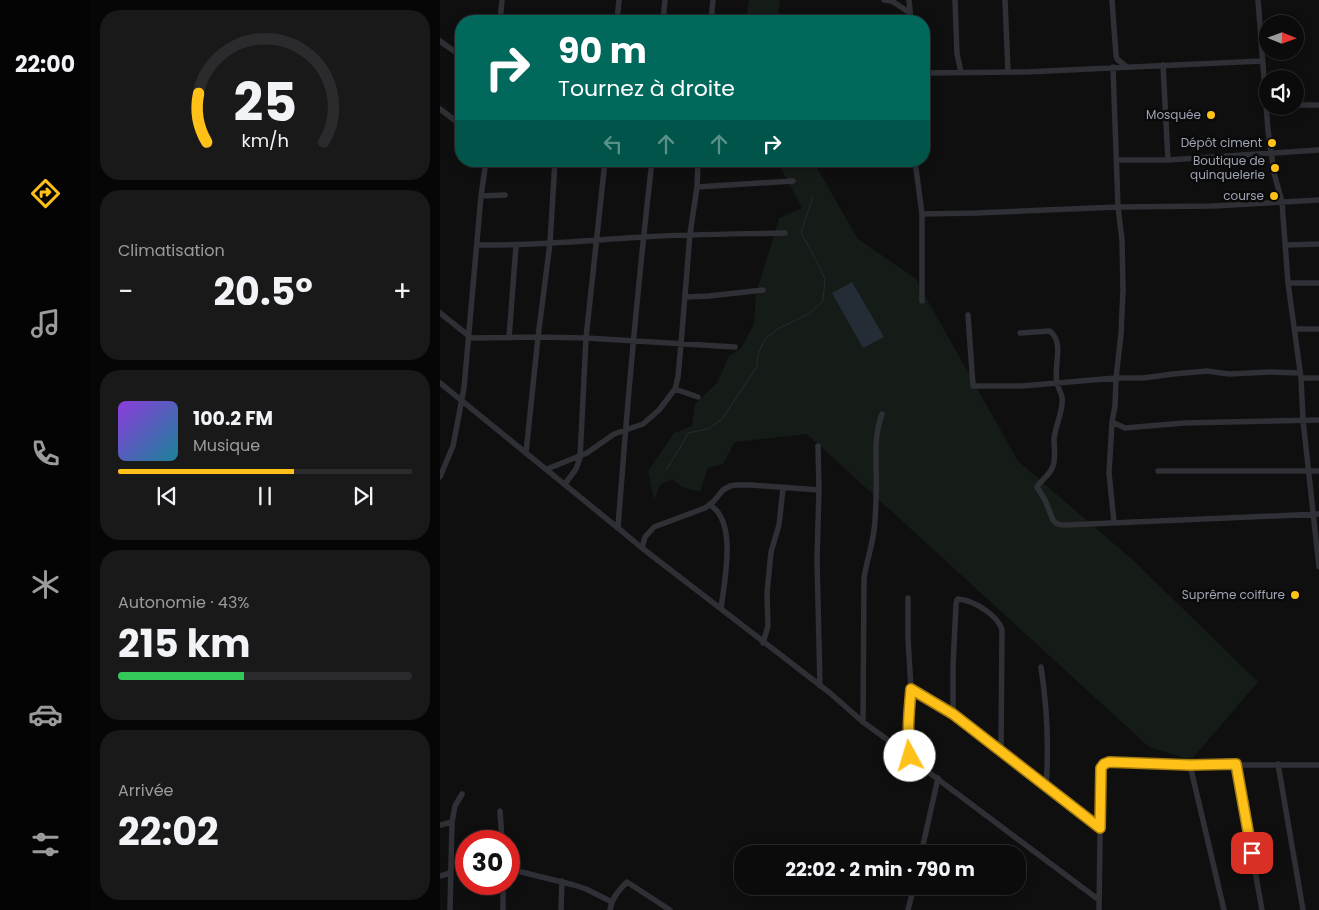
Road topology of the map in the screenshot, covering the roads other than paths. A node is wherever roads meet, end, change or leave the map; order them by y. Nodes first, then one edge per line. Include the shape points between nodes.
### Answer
1 (502, 0) edge
2 (619, 0) edge
3 (665, 0) edge
4 (713, 0) edge
5 (884, 0) edge
6 (909, 0) edge
7 (955, 0) edge
8 (1005, 0) edge
9 (1112, 0) edge
10 (1258, 0) edge
11 (910, 13) joint
12 (501, 15) edge
13 (618, 15) edge
14 (664, 15) edge
15 (711, 15) edge
16 (440, 41) edge
17 (455, 52) edge
18 (1262, 61) junction
19 (1163, 66) junction
20 (1127, 67) junction
21 (1113, 68) junction
22 (1263, 70) edge
23 (961, 72) junction
24 (1008, 72) junction
25 (930, 73) edge
26 (1304, 105) edge
27 (1319, 105) edge
28 (440, 109) edge
29 (1268, 115) edge
30 (455, 120) edge
31 (1319, 150) edge
32 (1270, 153) junction
33 (1117, 160) junction
34 (1168, 160) junction
35 (485, 167) edge
36 (555, 167) edge
37 (603, 167) edge
38 (651, 167) edge
39 (698, 167) edge
40 (916, 167) edge
41 (793, 181) dead end
42 (697, 187) junction
43 (505, 195) dead end
44 (481, 196) junction
45 (1319, 200) edge
46 (1282, 202) junction
47 (1118, 207) junction
48 (922, 214) junction
49 (785, 233) dead end
50 (690, 234) junction
51 (643, 237) junction
52 (597, 241) junction
53 (550, 242) junction
54 (1319, 244) edge
55 (477, 245) junction
56 (1286, 245) junction
57 (516, 246) junction
58 (1288, 283) junction
59 (1319, 283) edge
60 (763, 290) dead end
61 (686, 297) junction
62 (922, 301) dead end
63 (440, 314) edge
64 (968, 315) dead end
65 (1294, 329) junction
66 (1319, 329) edge
67 (1020, 333) dead end
68 (469, 337) junction
69 (538, 337) junction
70 (509, 338) junction
71 (586, 338) junction
72 (634, 341) junction
73 (681, 344) junction
74 (735, 347) dead end
75 (1301, 376) junction
76 (1116, 378) junction
77 (1319, 378) edge
78 (1057, 382) junction
79 (440, 383) edge
80 (675, 389) junction
81 (698, 396) dead end
82 (462, 401) junction
83 (882, 414) dead end
84 (1304, 420) junction
85 (1319, 420) edge
86 (1112, 422) junction
87 (626, 429) junction
88 (818, 446) dead end
89 (526, 453) junction
90 (580, 456) junction
91 (547, 469) junction
92 (1158, 470) dead end
93 (1309, 470) junction
94 (1319, 471) edge
95 (440, 478) edge
96 (565, 484) junction
97 (782, 488) junction
98 (818, 490) junction
99 (710, 505) junction
100 (1316, 514) edge
101 (1114, 522) junction
102 (618, 528) junction
103 (642, 548) junction
104 (1319, 565) edge
105 (908, 598) dead end
106 (721, 609) junction
107 (763, 643) junction
108 (1041, 667) dead end
109 (820, 686) junction
110 (911, 689) junction
111 (953, 714) junction
112 (863, 722) junction
113 (1001, 751) junction
114 (910, 756) junction
115 (1236, 764) junction
116 (1278, 764) junction
117 (1190, 765) junction
118 (1319, 765) edge
119 (938, 778) junction
120 (1046, 787) junction
121 (462, 794) dead end
122 (500, 811) dead end
123 (452, 822) junction
124 (440, 825) edge
125 (1100, 828) junction
126 (501, 830) edge
127 (923, 845) edge
128 (520, 871) edge
129 (450, 873) junction
130 (440, 876) edge
131 (562, 881) junction
132 (503, 895) edge
133 (912, 895) edge
134 (1099, 900) junction
135 (612, 902) junction
136 (450, 910) edge
137 (503, 910) edge
138 (561, 910) edge
139 (610, 910) edge
140 (670, 910) edge
141 (908, 910) edge
142 (1099, 910) edge
143 (1224, 910) edge
144 (1262, 910) edge
145 (1303, 910) edge

1 - 12 street
2 - 13 street
3 - 14 street
4 - 15 street
5 - 11 street via 892,1
6 - 11 street
7 - 23 street
8 - 24 street
9 - 20 street via 1116,56
10 - 18 street
16 - 17 street
18 - 19 street
18 - 22 street
19 - 20 street
19 - 34 street
20 - 21 street
21 - 24 street
21 - 33 street
23 - 24 street
23 - 25 street
26 - 27 street
28 - 30 street
29 - 32 street
31 - 32 street
32 - 34 street
32 - 46 street
33 - 34 street
33 - 47 street
35 - 44 street
36 - 53 street
37 - 52 street
38 - 51 street
39 - 42 street
40 - 48 street
41 - 42 street
42 - 50 street
43 - 44 street
44 - 55 street
45 - 46 street
46 - 47 street
46 - 56 street
47 - 48 street
47 - 76 street via 1123,290
48 - 62 street
49 - 50 street
50 - 51 street
50 - 61 street
51 - 52 street
51 - 72 street
52 - 53 street
52 - 71 street
53 - 57 street
53 - 69 street
54 - 56 street
55 - 57 street
55 - 68 street
56 - 58 street
57 - 70 street
58 - 59 street
58 - 65 street
60 - 61 street
61 - 73 street
63 - 68 street
64 - 78 street via 972,386
65 - 66 street
65 - 75 street
67 - 78 street via 1050,331 1056,336
68 - 70 street
68 - 82 street
69 - 70 street
69 - 71 street
69 - 89 street
71 - 72 street
71 - 90 street
72 - 73 street
72 - 87 street
73 - 74 street
73 - 80 street
75 - 76 street via 1207,371
75 - 77 street
75 - 84 street
76 - 78 street
76 - 86 street
78 - 101 street via 1062,403 1054,438 1053,469 1037,487 1038,491 1059,525
79 - 82 street
80 - 81 street
80 - 87 street via 643,424
82 - 89 street
82 - 95 street via 453,446
83 - 112 street via 876,441 875,522 864,578
84 - 85 street
84 - 86 street via 1125,428
84 - 93 street
86 - 101 street via 1109,473
87 - 90 street via 609,436 592,451
87 - 102 street
88 - 98 street
89 - 91 street
90 - 91 street
90 - 96 street via 576,469
91 - 96 street
92 - 93 street
93 - 94 street
93 - 100 street
96 - 102 street
97 - 98 street
97 - 99 street via 730,486
97 - 107 street via 780,525 768,574 768,626
98 - 109 street
99 - 103 street via 654,527 645,537
99 - 106 street via 720,515 727,538
100 - 101 street
100 - 104 street
102 - 103 street
103 - 106 street
105 - 110 street
106 - 107 street
107 - 109 street
108 - 120 street via 1046,699
109 - 112 street
110 - 111 street
110 - 114 street via 908,722
111 - 113 street
111 - 113 street via 958,599 970,601 1001,624
112 - 114 street
113 - 120 street
114 - 119 street
115 - 116 street
115 - 117 street
115 - 144 street
116 - 118 street
116 - 145 street
117 - 125 street via 1104,764 1101,768
117 - 143 street
119 - 127 street
119 - 134 street
120 - 125 street
121 - 123 street via 455,806
122 - 126 street
123 - 124 street
123 - 129 street
125 - 134 street
128 - 131 street
129 - 130 street
129 - 136 street
131 - 135 street
131 - 138 street
132 - 137 street
133 - 141 street
134 - 142 street
135 - 139 street
135 - 140 street via 627,882

